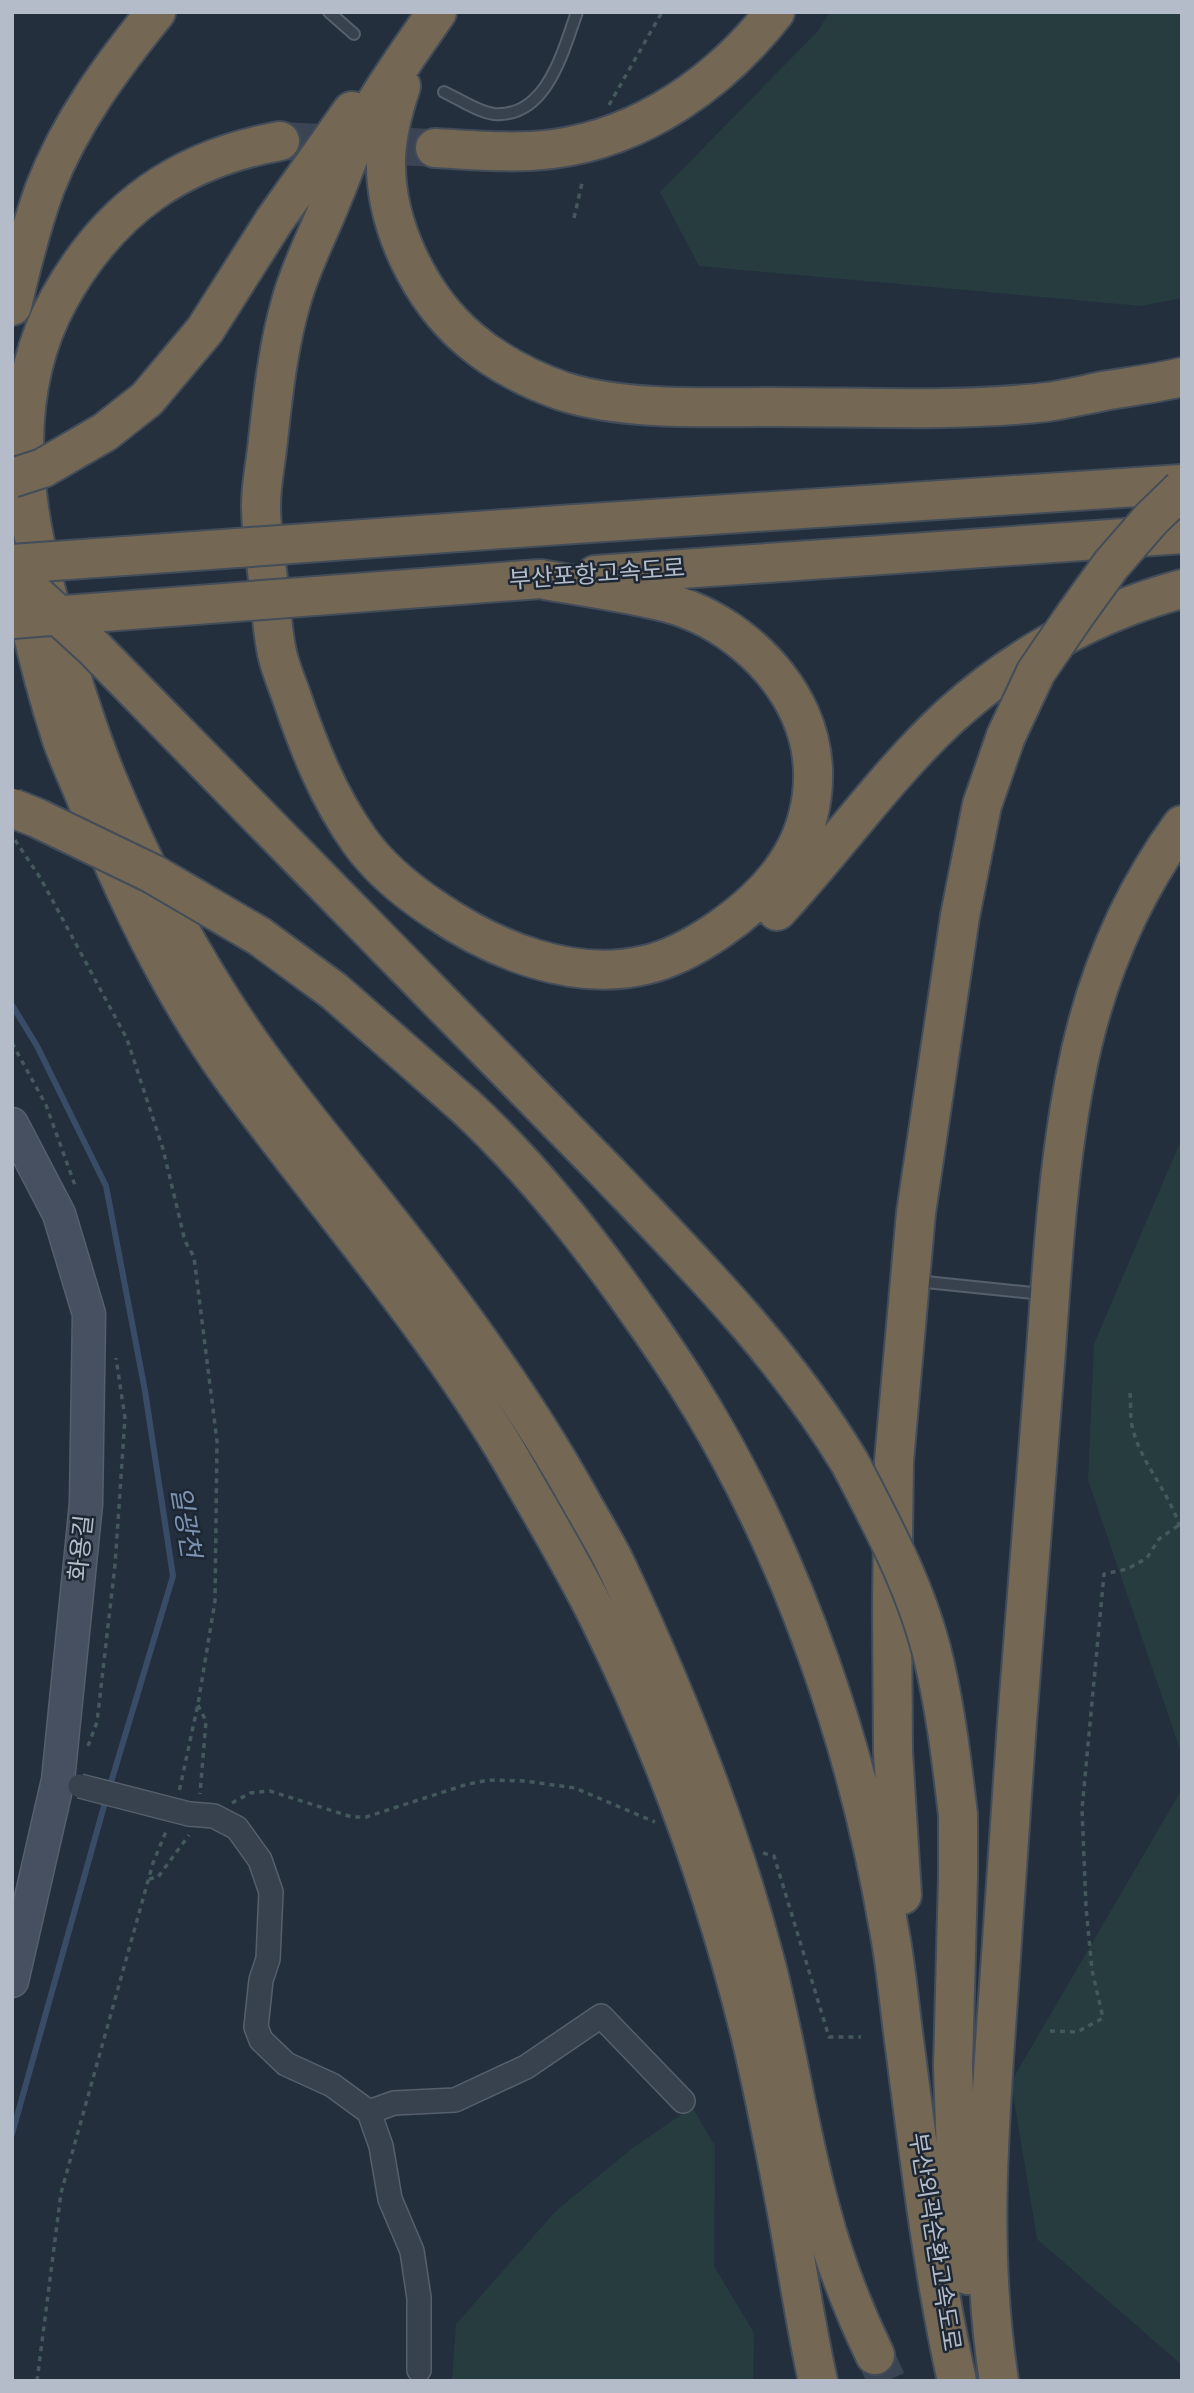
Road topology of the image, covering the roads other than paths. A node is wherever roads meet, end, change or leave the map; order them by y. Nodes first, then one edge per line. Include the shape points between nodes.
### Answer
1 (156, 12) edge
2 (329, 12) edge
3 (577, 12) edge
4 (775, 12) edge
5 (428, 13) edge
6 (354, 34) dead end
7 (444, 92) dead end
8 (345, 121) junction
9 (279, 141) tunnel mouth
10 (435, 148) tunnel mouth
11 (12, 306) edge
12 (1182, 377) edge
13 (12, 478) edge
14 (1182, 484) edge
15 (1182, 489) edge
16 (1182, 534) edge
17 (12, 540) edge
18 (12, 564) edge
19 (12, 573) edge
20 (540, 579) junction
21 (1182, 589) edge
22 (12, 619) edge
23 (12, 808) edge
24 (1182, 825) edge
25 (12, 1124) edge
26 (910, 1280) junction
27 (1050, 1295) junction
28 (69, 1783) junction
29 (12, 1982) edge
30 (684, 2101) dead end
31 (912, 2103) junction
32 (369, 2112) junction
33 (875, 2355) tunnel mouth
34 (419, 2370) dead end
35 (818, 2381) edge
36 (957, 2381) edge
37 (986, 2381) edge
38 (999, 2381) edge

1 - 11 highway via 75,125 46,187
2 - 6 lane
3 - 7 lane via 563,52 532,104 512,113 492,114
4 - 10 highway via 708,82 619,132 553,149
5 - 8 highway
5 - 12 highway via 389,125 388,193 398,232 417,274 440,308 468,339 531,380 579,395 646,404 965,407 1048,402
5 - 20 highway via 364,123 291,301 273,395 261,504 277,654 329,792 362,844 410,892 464,930 525,956 569,967 645,965 678,954 738,917 785,867 800,840 814,787 809,740 787,689 767,663 706,618 672,604
8 - 13 highway, bridge via 205,330 147,398 105,432 43,468
8 - 21 highway via 295,223 260,346 249,458 247,552 260,637 275,707 304,782 333,835 411,922 480,964 543,985 594,988 642,984 682,973 720,955 776,912 910,757 992,681 1041,648 1110,613
9 - 33 highway via 212,158 130,208 87,253 55,307 39,343 22,444 27,507 41,576 108,782 184,938 263,1062 508,1383 613,1558 662,1667 738,1869 783,2034 820,2208 853,2310
14 - 18 highway, bridge
15 - 26 highway, bridge via 1135,538 1036,672 1006,736 982,805 960,916 919,1187
16 - 20 highway, 부산포항고속도로
17 - 35 highway via 42,675 64,745 116,872 172,984 232,1077 467,1391 598,1617 640,1710 723,1934 749,2032
19 - 37 highway, bridge via 104,658 708,1279 790,1372 850,1463 915,1601 934,1659 945,1718 958,1815 953,2067 958,2210
20 - 22 highway, 부산포항고속도로, bridge
23 - 31 highway, bridge via 153,874 259,936 334,991 499,1137 597,1253 653,1332 742,1482 794,1592 828,1686 862,1799 889,1929
24 - 27 highway via 1140,890 1095,999 1075,1079
25 - 28 main road, 화용길 via 59,1213 89,1314 86,1504
26 - 27 lane
26 - 31 highway via 894,1461 892,1621 893,1752
27 - 38 highway via 988,2144 987,2252
28 - 29 main road, 화용길
28 - 32 street, bridge via 194,1812 237,1828 260,1860 271,1892 268,1959 256,2027 261,2040 286,2064 332,2085
30 - 32 street via 601,2016 526,2067 455,2100 394,2103
31 - 36 highway, 부산외곽순환고속도로 via 944,2325
32 - 34 street via 381,2146 390,2199 412,2251 419,2298

